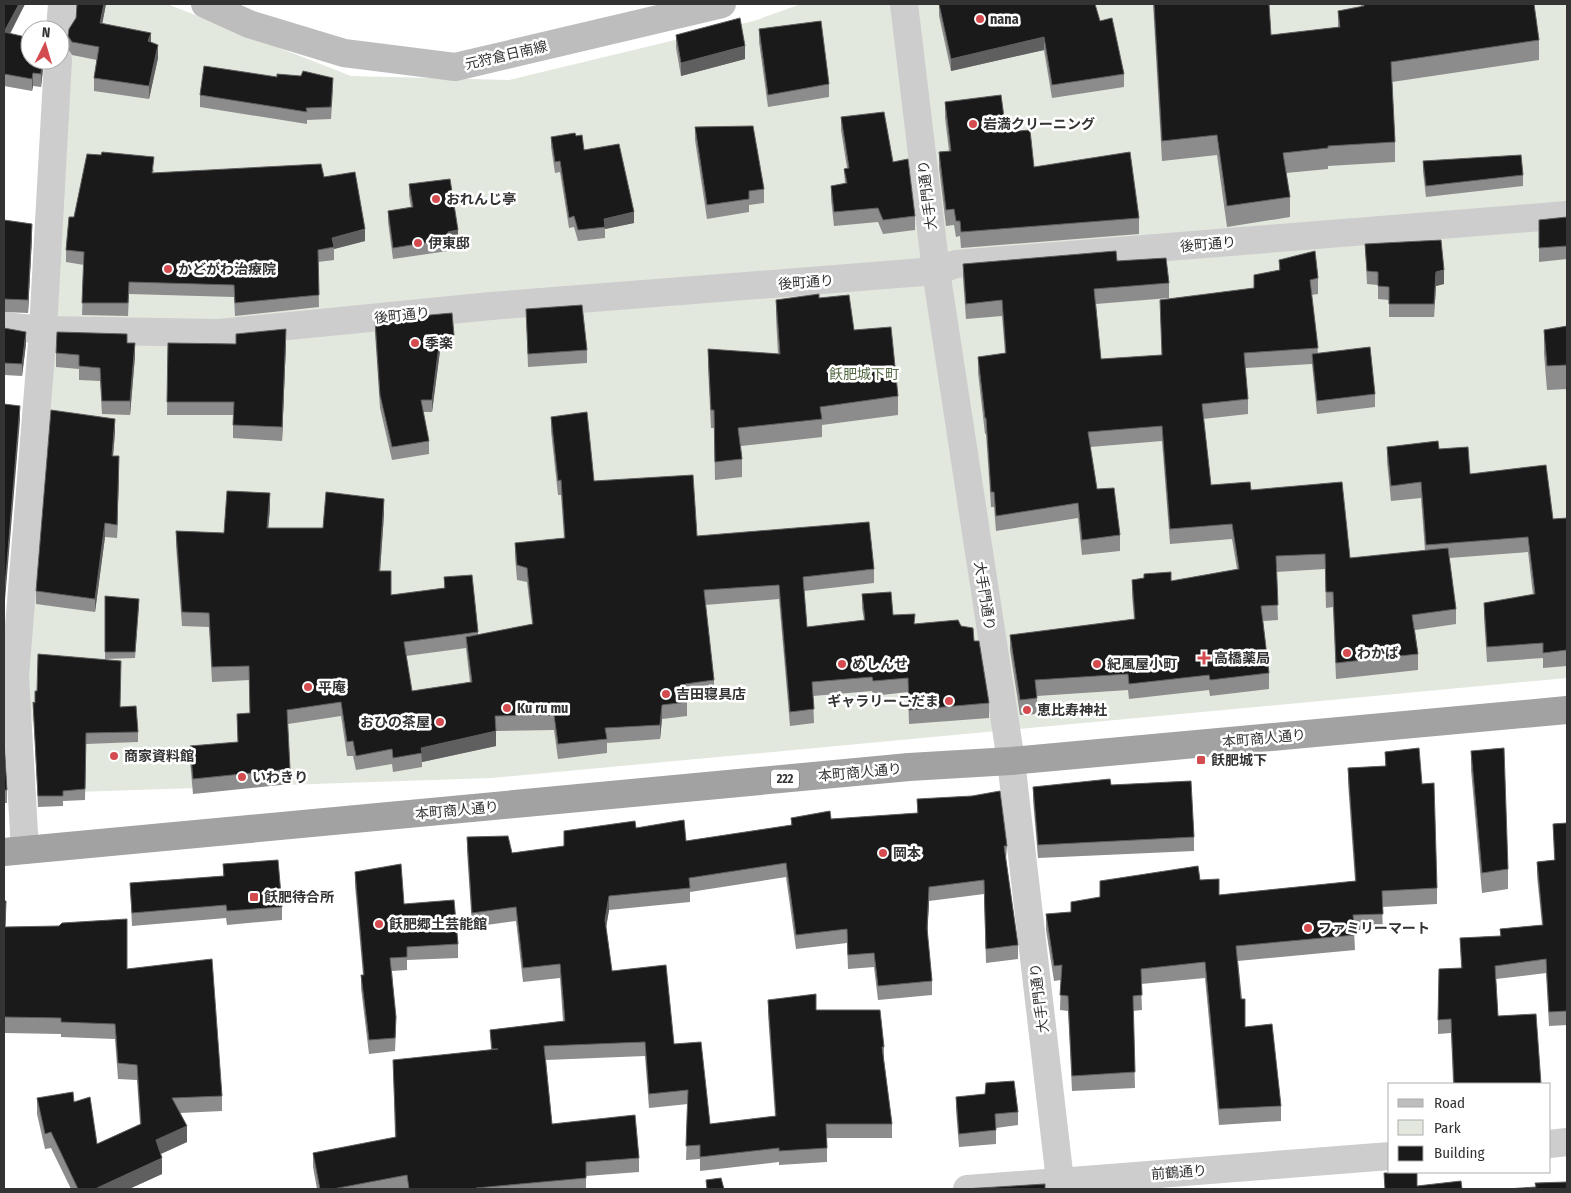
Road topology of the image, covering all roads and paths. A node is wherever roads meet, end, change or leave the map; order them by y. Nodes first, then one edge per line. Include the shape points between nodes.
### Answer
1 (62, 4) edge
2 (205, 4) edge
3 (722, 4) edge
4 (904, 4) edge
5 (61, 20) edge
6 (57, 70) edge
7 (1567, 215) edge
8 (936, 271) junction
9 (4, 326) edge
10 (43, 330) junction
11 (1567, 710) edge
12 (1011, 761) junction
13 (14, 851) edge
14 (1567, 1142) edge
15 (1551, 1144) edge
16 (1388, 1156) edge
17 (1061, 1185) edge
18 (967, 1189) edge

1 - 5 street
2 - 3 main road, 元狩倉日南線 via 249,24 344,53 455,68
4 - 8 street, 大手門通り
6 - 10 street
7 - 8 street, 後町通り via 956,264
8 - 10 street, 後町通り via 491,306 218,333
8 - 12 street, 大手門通り
9 - 10 street, 後町通り
10 - 13 street via 15,676
11 - 12 highway, 本町商人通り / 222
12 - 13 highway, 本町商人通り / 222 via 899,768
12 - 17 street, 大手門通り
14 - 15 street
16 - 17 street, 前鶴通り
17 - 18 street, 前鶴通り

